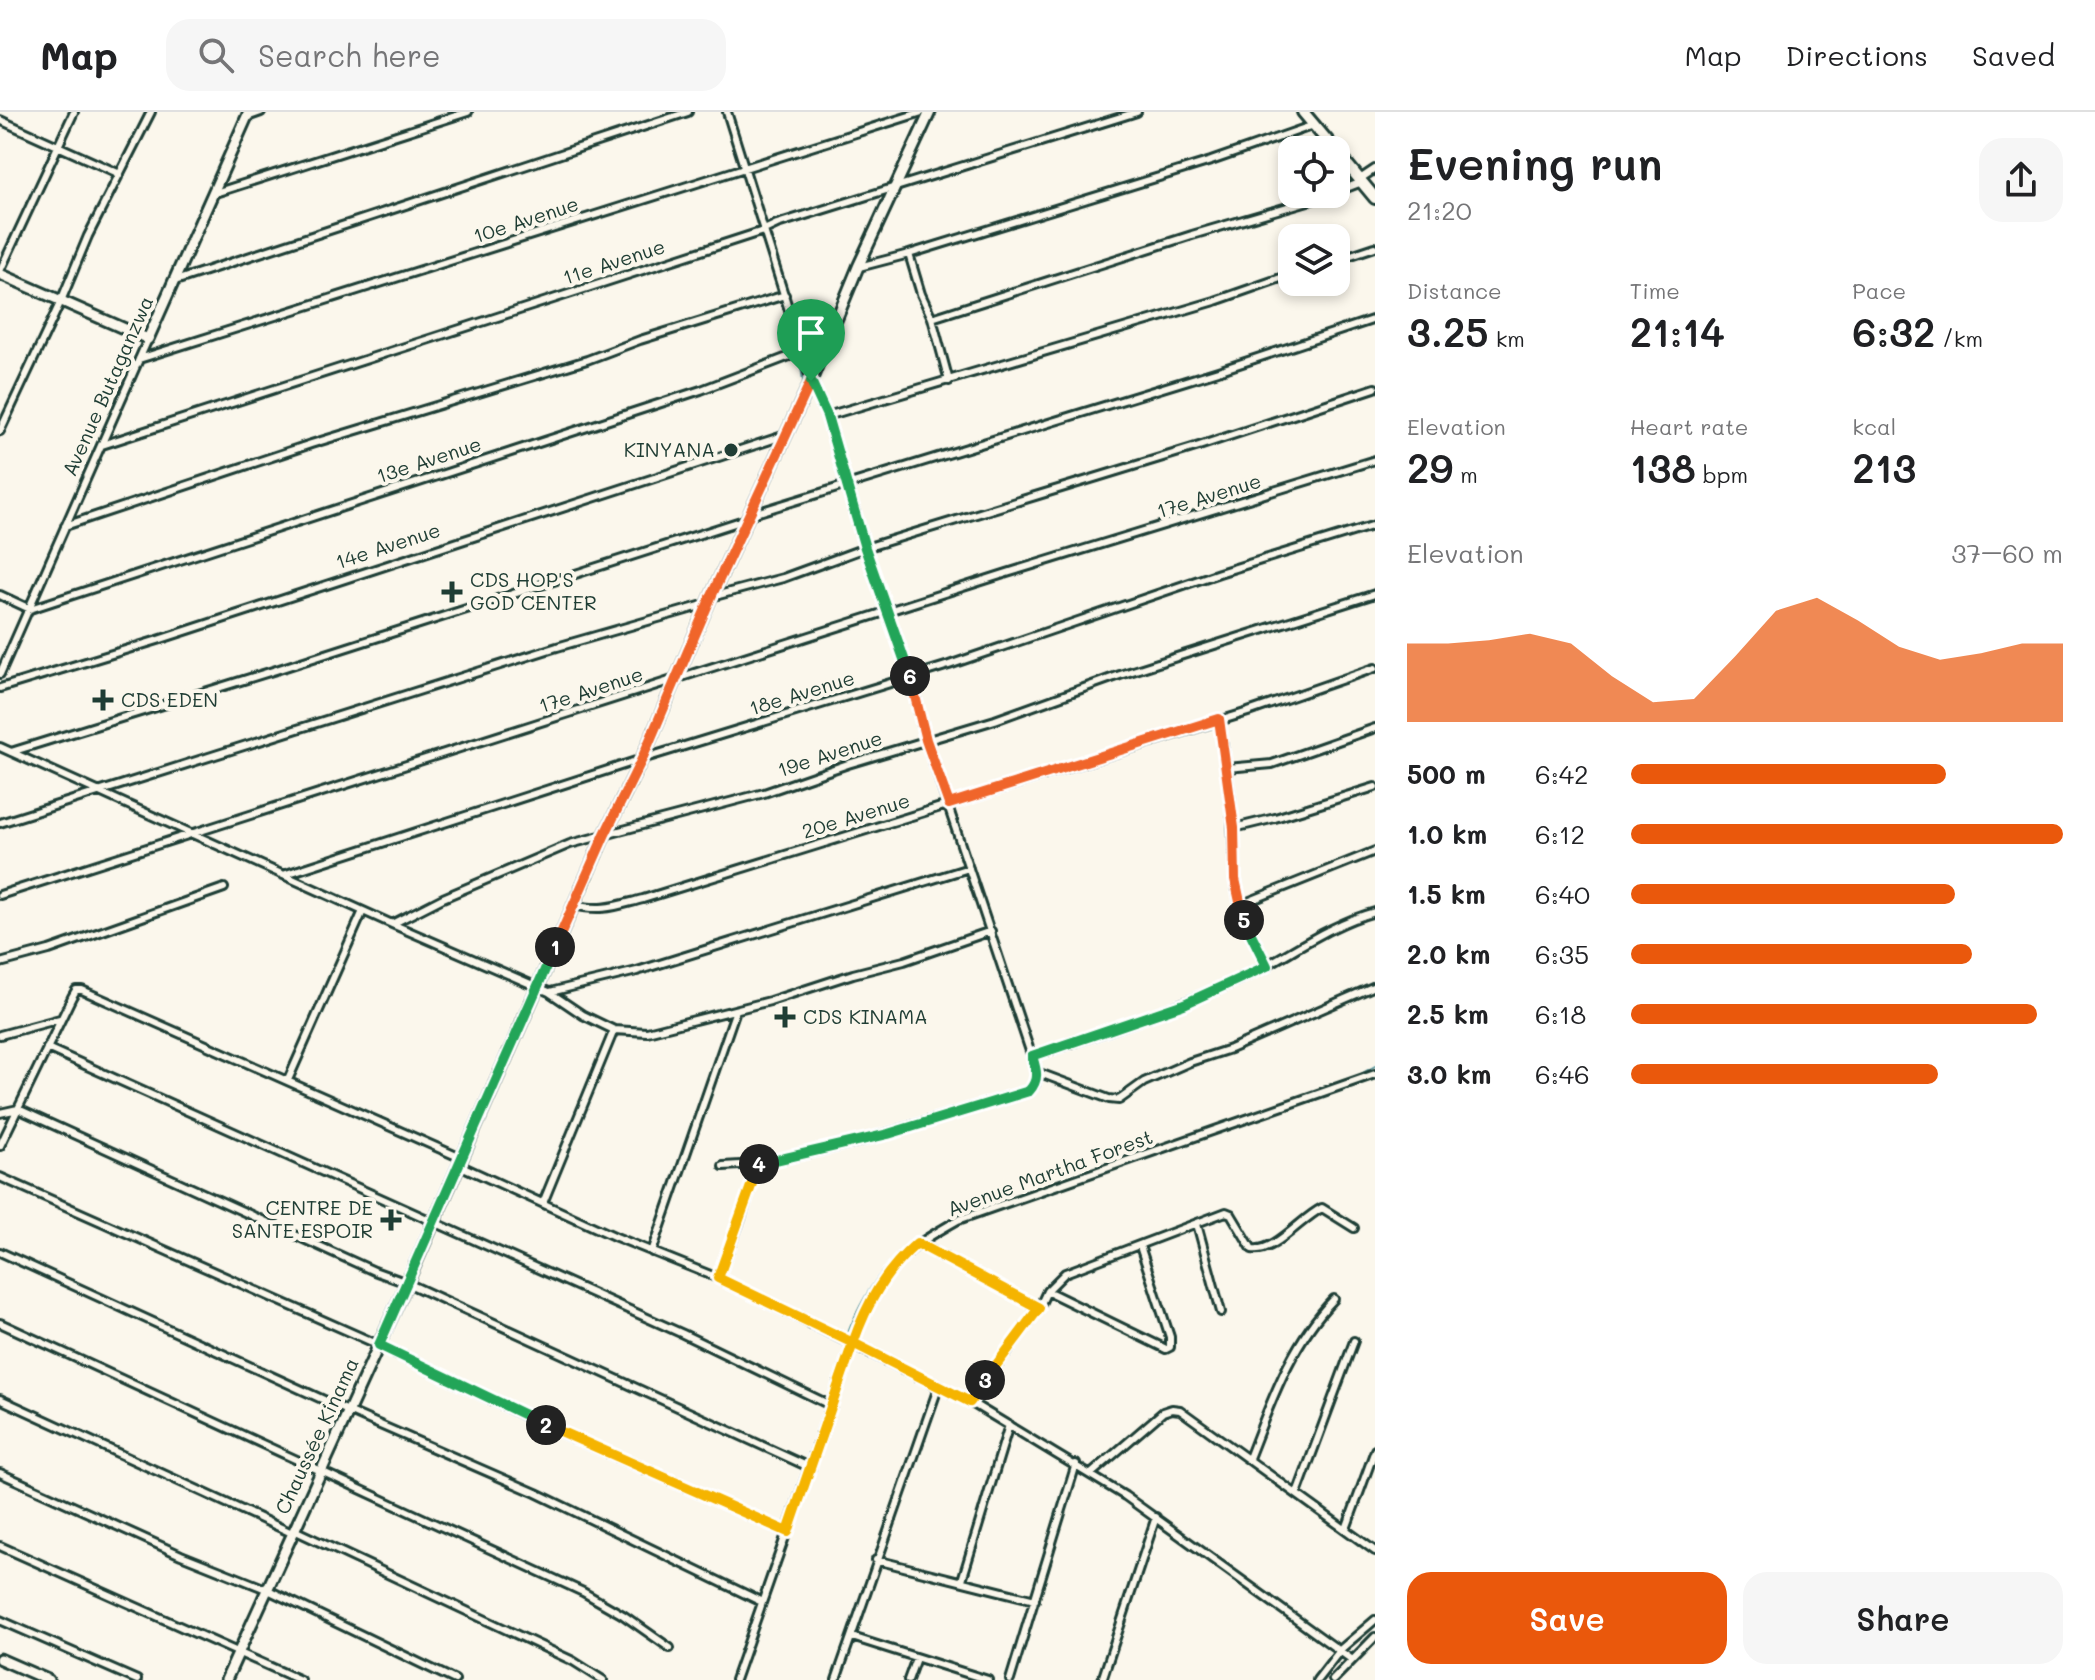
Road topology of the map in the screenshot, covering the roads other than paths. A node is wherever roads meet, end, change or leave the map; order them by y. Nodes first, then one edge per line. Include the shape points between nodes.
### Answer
1 (74, 112) edge
2 (151, 112) edge
3 (261, 112) edge
4 (468, 112) edge
5 (688, 112) edge
6 (727, 112) edge
7 (922, 112) edge
8 (930, 112) edge
9 (1137, 112) edge
10 (1303, 112) edge
11 (248, 114) edge
12 (0, 120) edge
13 (1314, 125) junction
14 (1324, 136) edge
15 (58, 148) junction
16 (1350, 167) edge
17 (743, 168) junction
18 (1375, 169) edge
19 (120, 174) junction
20 (1361, 180) junction
21 (1350, 185) edge
22 (897, 188) junction
23 (215, 193) junction
24 (1375, 198) edge
25 (1283, 208) edge
26 (762, 231) junction
27 (1375, 247) edge
28 (909, 254) junction
29 (1350, 255) edge
30 (858, 267) junction
31 (0, 273) edge
32 (1278, 278) edge
33 (175, 281) junction
34 (783, 295) junction
35 (61, 301) junction
36 (932, 318) junction
37 (1375, 319) edge
38 (148, 339) junction
39 (801, 352) junction
40 (139, 359) junction
41 (811, 381) junction
42 (949, 381) junction
43 (1375, 388) edge
44 (827, 416) junction
45 (0, 431) edge
46 (786, 435) junction
47 (102, 445) junction
48 (1375, 460) edge
49 (845, 484) junction
50 (748, 517) junction
51 (1375, 525) edge
52 (65, 526) junction
53 (865, 548) junction
54 (1375, 594) edge
55 (0, 595) edge
56 (710, 600) junction
57 (30, 609) junction
58 (887, 612) junction
59 (1375, 668) edge
60 (0, 674) edge
61 (910, 676) junction
62 (676, 679) junction
63 (0, 688) edge
64 (1219, 719) junction
65 (1375, 728) edge
66 (926, 740) junction
67 (0, 747) edge
68 (11, 752) junction
69 (642, 759) junction
70 (1227, 768) junction
71 (1375, 787) edge
72 (99, 792) junction
73 (949, 804) junction
74 (0, 823) edge
75 (1234, 828) junction
76 (190, 834) junction
77 (605, 834) junction
78 (1375, 851) edge
79 (969, 868) junction
80 (283, 875) junction
81 (224, 888) dead end
82 (0, 895) edge
83 (573, 905) junction
84 (1240, 905) junction
85 (363, 911) junction
86 (1375, 912) edge
87 (392, 924) junction
88 (991, 931) junction
89 (0, 963) edge
90 (1267, 966) junction
91 (1375, 986) edge
92 (537, 988) junction
93 (549, 992) junction
94 (736, 1010) junction
95 (60, 1019) junction
96 (614, 1030) junction
97 (0, 1035) edge
98 (47, 1048) junction
99 (1032, 1056) junction
100 (1037, 1072) junction
101 (1375, 1074) edge
102 (288, 1080) junction
103 (18, 1109) junction
104 (0, 1113) edge
105 (0, 1146) edge
106 (460, 1161) junction
107 (758, 1164) junction
108 (723, 1166) dead end
109 (0, 1177) edge
110 (543, 1203) junction
111 (433, 1223) junction
112 (1197, 1224) junction
113 (1354, 1228) dead end
114 (917, 1243) junction
115 (1140, 1246) junction
116 (0, 1252) edge
117 (652, 1252) junction
118 (718, 1278) junction
119 (407, 1283) junction
120 (1047, 1291) junction
121 (1334, 1299) dead end
122 (1039, 1308) junction
123 (1221, 1312) dead end
124 (0, 1323) edge
125 (1354, 1341) dead end
126 (853, 1343) junction
127 (379, 1345) junction
128 (938, 1388) junction
129 (0, 1399) edge
130 (970, 1402) junction
131 (832, 1406) junction
132 (348, 1411) junction
133 (1009, 1425) junction
134 (1375, 1450) edge
135 (1249, 1458) junction
136 (1076, 1464) junction
137 (811, 1468) junction
138 (319, 1471) junction
139 (0, 1473) edge
140 (1091, 1474) junction
141 (1297, 1494) junction
142 (1156, 1517) junction
143 (1346, 1529) junction
144 (293, 1531) junction
145 (788, 1532) junction
146 (0, 1546) edge
147 (1375, 1551) edge
148 (876, 1560) junction
149 (962, 1580) junction
150 (266, 1589) junction
151 (1035, 1600) junction
152 (762, 1602) junction
153 (0, 1620) edge
154 (1375, 1620) edge
155 (852, 1637) junction
156 (1375, 1637) edge
157 (670, 1648) dead end
158 (1341, 1649) junction
159 (237, 1652) junction
160 (916, 1658) junction
161 (0, 1659) edge
162 (1351, 1659) junction
163 (48, 1680) edge
164 (137, 1680) edge
165 (226, 1680) edge
166 (300, 1680) edge
167 (455, 1680) edge
168 (603, 1680) edge
169 (735, 1680) edge
170 (836, 1680) edge
171 (908, 1680) edge
172 (988, 1680) edge
173 (1010, 1680) edge
174 (1102, 1680) edge
175 (1317, 1680) edge
176 (1333, 1680) edge

1 - 15 street
2 - 19 street
3 - 11 street
4 - 23 street
5 - 33 street
6 - 17 street
7 - 17 street, 10e Avenue
8 - 22 street, Chaussée Kinama
9 - 22 street, 11e Avenue
10 - 13 main road
11 - 23 street, Avenue Butaganzwa
12 - 15 street
13 - 14 main road
13 - 28 street
15 - 19 street
15 - 31 street
16 - 20 main road
17 - 26 street
17 - 40 street, 10e Avenue
18 - 20 street
19 - 35 street
20 - 21 street
20 - 24 main road
22 - 26 street, 11e Avenue
22 - 30 street, Chaussée Kinama
23 - 33 street, Avenue Butaganzwa
25 - 36 street
26 - 34 street
26 - 47 street, 11e Avenue
27 - 29 street
28 - 30 street
28 - 36 street
30 - 41 street, Chaussée Kinama
31 - 35 street
32 - 42 street
33 - 38 street, Avenue Butaganzwa
34 - 39 street
34 - 52 street
35 - 38 street
35 - 45 street
36 - 42 street
37 - 49 street
38 - 40 street, Avenue Butaganzwa
39 - 41 street
39 - 57 street, 13e Avenue via 701,390
40 - 47 street, Avenue Butaganzwa
41 - 44 street
41 - 46 street, Chaussée Kinama
42 - 44 street
43 - 53 street
44 - 49 street
46 - 50 street, Chaussée Kinama
46 - 63 street, 14e Avenue
47 - 52 street, Avenue Butaganzwa
48 - 58 street, 17e Avenue
49 - 50 street
49 - 53 street
50 - 56 street, Chaussée Kinama
50 - 68 street
51 - 61 street, 18e Avenue
52 - 57 street, Avenue Butaganzwa
53 - 56 street
53 - 58 street
54 - 66 street, 19e Avenue
55 - 57 street
56 - 62 street, Chaussée Kinama
56 - 72 street
57 - 60 street, Avenue Butaganzwa
58 - 61 street
58 - 62 street, 17e Avenue
59 - 64 street, 20e Avenue
61 - 66 street
61 - 69 street, 18e Avenue
62 - 69 street, Chaussée Kinama
62 - 76 street, 17e Avenue
64 - 70 street
64 - 73 street, 20e Avenue
65 - 70 street via 1272,764
66 - 73 street
66 - 77 street, 19e Avenue via 764,793
67 - 68 street
68 - 72 street
69 - 77 street, Chaussée Kinama
69 - 80 street, 18e Avenue
70 - 75 street
71 - 75 street
72 - 74 street
72 - 76 street
73 - 79 street
73 - 83 street, 20e Avenue via 630,902 594,910
75 - 84 street
76 - 80 street
76 - 82 street, 17e Avenue
77 - 83 street, Chaussée Kinama
77 - 87 street, 19e Avenue via 570,844
78 - 84 street
79 - 88 street
79 - 93 street via 637,971
80 - 85 street
81 - 89 street
83 - 92 street, Chaussée Kinama
84 - 90 street
85 - 87 street
85 - 102 street
86 - 90 street via 1321,934
87 - 92 street
88 - 94 street
88 - 99 street
90 - 99 street via 1184,1004
91 - 100 street via 1144,1082 1119,1100
92 - 93 street
92 - 106 street, Chaussée Kinama
93 - 96 street
94 - 96 street via 647,1032
94 - 117 street
95 - 97 street
95 - 98 street
95 - 102 street via 76,990 82,990
96 - 110 street
98 - 103 street
98 - 111 street
99 - 100 street
100 - 107 street via 1029,1091 888,1134
101 - 114 street, Avenue Martha Forest via 958,1220
102 - 106 street
103 - 104 street
103 - 105 street
103 - 119 street
106 - 110 street
106 - 111 street, Chaussée Kinama
107 - 108 street
107 - 118 street
109 - 127 street
110 - 117 street
111 - 119 street, Chaussée Kinama
111 - 131 street
112 - 113 street via 1231,1214 1252,1249 1258,1250 1322,1208
112 - 115 street
112 - 123 street
114 - 122 street
114 - 126 street, Avenue Martha Forest via 882,1280
115 - 120 street via 1065,1273
115 - 120 street via 1170,1337 1166,1349
116 - 132 street
117 - 118 street
118 - 126 street
119 - 127 street, Chaussée Kinama
119 - 137 street
120 - 122 street
121 - 135 street via 1315,1319 1284,1372
122 - 130 street
124 - 138 street
125 - 141 street
126 - 128 street
126 - 131 street, Avenue Martha Forest
127 - 132 street, Chaussée Kinama
127 - 145 street via 533,1420
128 - 130 street
128 - 148 street
129 - 144 street
130 - 133 street
131 - 137 street, Avenue Martha Forest
132 - 138 street, Chaussée Kinama
132 - 152 street via 536,1493
133 - 136 street
133 - 149 street
134 - 143 street
135 - 140 street via 1172,1409
135 - 141 street
136 - 140 street
136 - 151 street
137 - 145 street, Avenue Martha Forest
138 - 144 street, Chaussée Kinama
138 - 157 street via 583,1592
139 - 150 street
140 - 142 street
141 - 143 street
142 - 158 street
142 - 174 street
143 - 147 street
144 - 150 street, Chaussée Kinama
144 - 168 street via 507,1629
145 - 152 street, Avenue Martha Forest
146 - 159 street
148 - 149 street
148 - 155 street
149 - 151 street
150 - 159 street, Chaussée Kinama
150 - 167 street
151 - 173 street
152 - 169 street, Avenue Martha Forest
153 - 164 street
154 - 158 street
155 - 160 street
155 - 170 street
156 - 162 street
158 - 162 street
158 - 175 street
159 - 165 street, Chaussée Kinama
159 - 166 street
160 - 171 street
160 - 172 street
161 - 163 street
162 - 176 street

